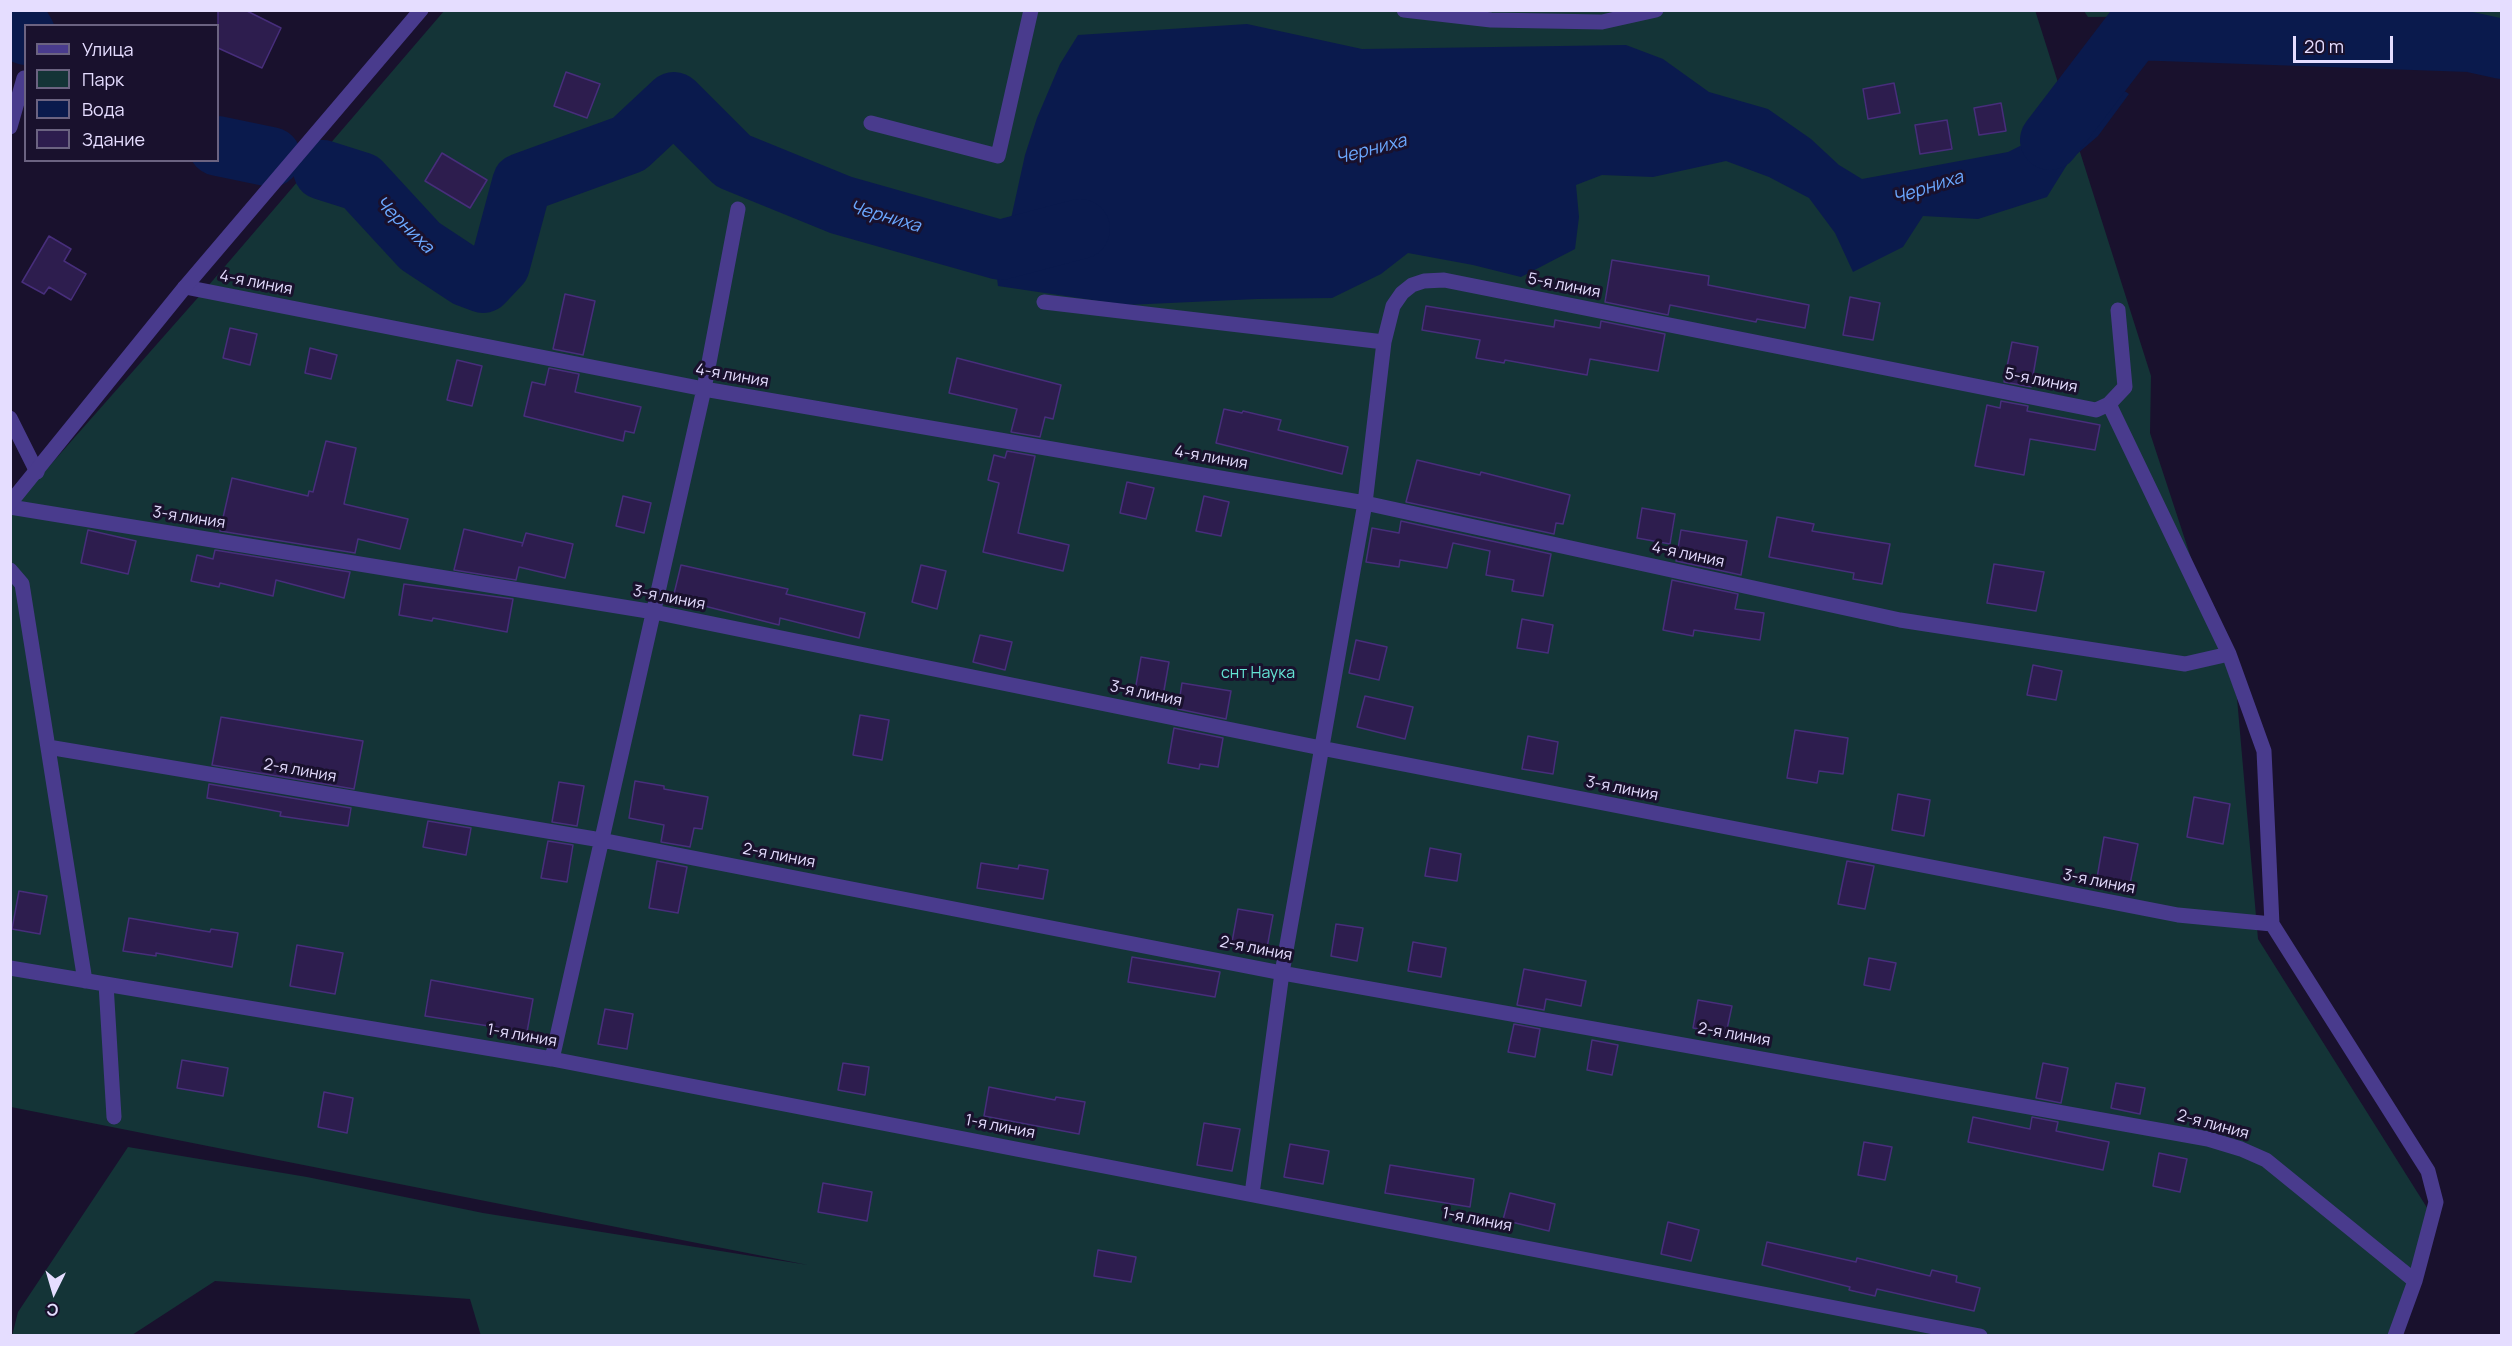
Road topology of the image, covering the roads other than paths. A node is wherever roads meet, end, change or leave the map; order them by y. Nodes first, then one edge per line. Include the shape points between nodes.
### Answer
1 (420, 10) edge
2 (1031, 10) edge
3 (1404, 10) edge
4 (1656, 10) edge
5 (1493, 15) edge
6 (24, 78) edge
7 (871, 123) dead end
8 (10, 127) edge
9 (738, 209) dead end
10 (185, 287) junction
11 (1044, 302) dead end
12 (2118, 310) dead end
13 (1384, 342) junction
14 (704, 389) junction
15 (2109, 404) junction
16 (10, 418) edge
17 (37, 472) junction
18 (1365, 503) junction
19 (10, 505) edge
20 (10, 570) edge
21 (654, 612) junction
22 (2229, 654) junction
23 (48, 747) junction
24 (1321, 748) junction
25 (601, 840) junction
26 (2272, 924) junction
27 (10, 968) edge
28 (1282, 973) junction
29 (85, 981) junction
30 (106, 984) junction
31 (552, 1059) junction
32 (114, 1118) dead end
33 (1251, 1194) junction
34 (2415, 1281) junction
35 (1980, 1335) edge
36 (2395, 1335) edge

1 - 10 street
2 - 7 street via 998,156
3 - 5 street
4 - 5 street via 1602,22
6 - 8 street
9 - 14 street
10 - 14 street, 4-я линия
10 - 17 street
11 - 13 street
12 - 15 street via 2125,387
13 - 15 street, 5-я линия via 1393,306 1402,293 1424,281 1444,280 2096,411
13 - 18 street, 5-я линия
14 - 18 street, 4-я линия
14 - 21 street
15 - 22 street
16 - 17 street
17 - 19 street
18 - 22 street, 4-я линия via 1900,620 2185,664
18 - 24 street, 5-я линия
19 - 21 street, 3-я линия
20 - 23 street via 22,584
21 - 24 street, 3-я линия
21 - 25 street
22 - 26 street via 2264,751
23 - 25 street, 2-я линия
23 - 29 street
24 - 26 street, 3-я линия via 2178,915
24 - 28 street, 5-я линия
25 - 28 street, 2-я линия
25 - 31 street
26 - 34 street via 2428,1171 2436,1202
27 - 29 street, 1-я линия
28 - 33 street, 5-я линия
28 - 34 street, 2-я линия via 2208,1139 2266,1160
29 - 30 street, 1-я линия
30 - 31 street, 1-я линия
30 - 32 street
31 - 33 street, 1-я линия
33 - 35 street, 1-я линия
34 - 36 street

